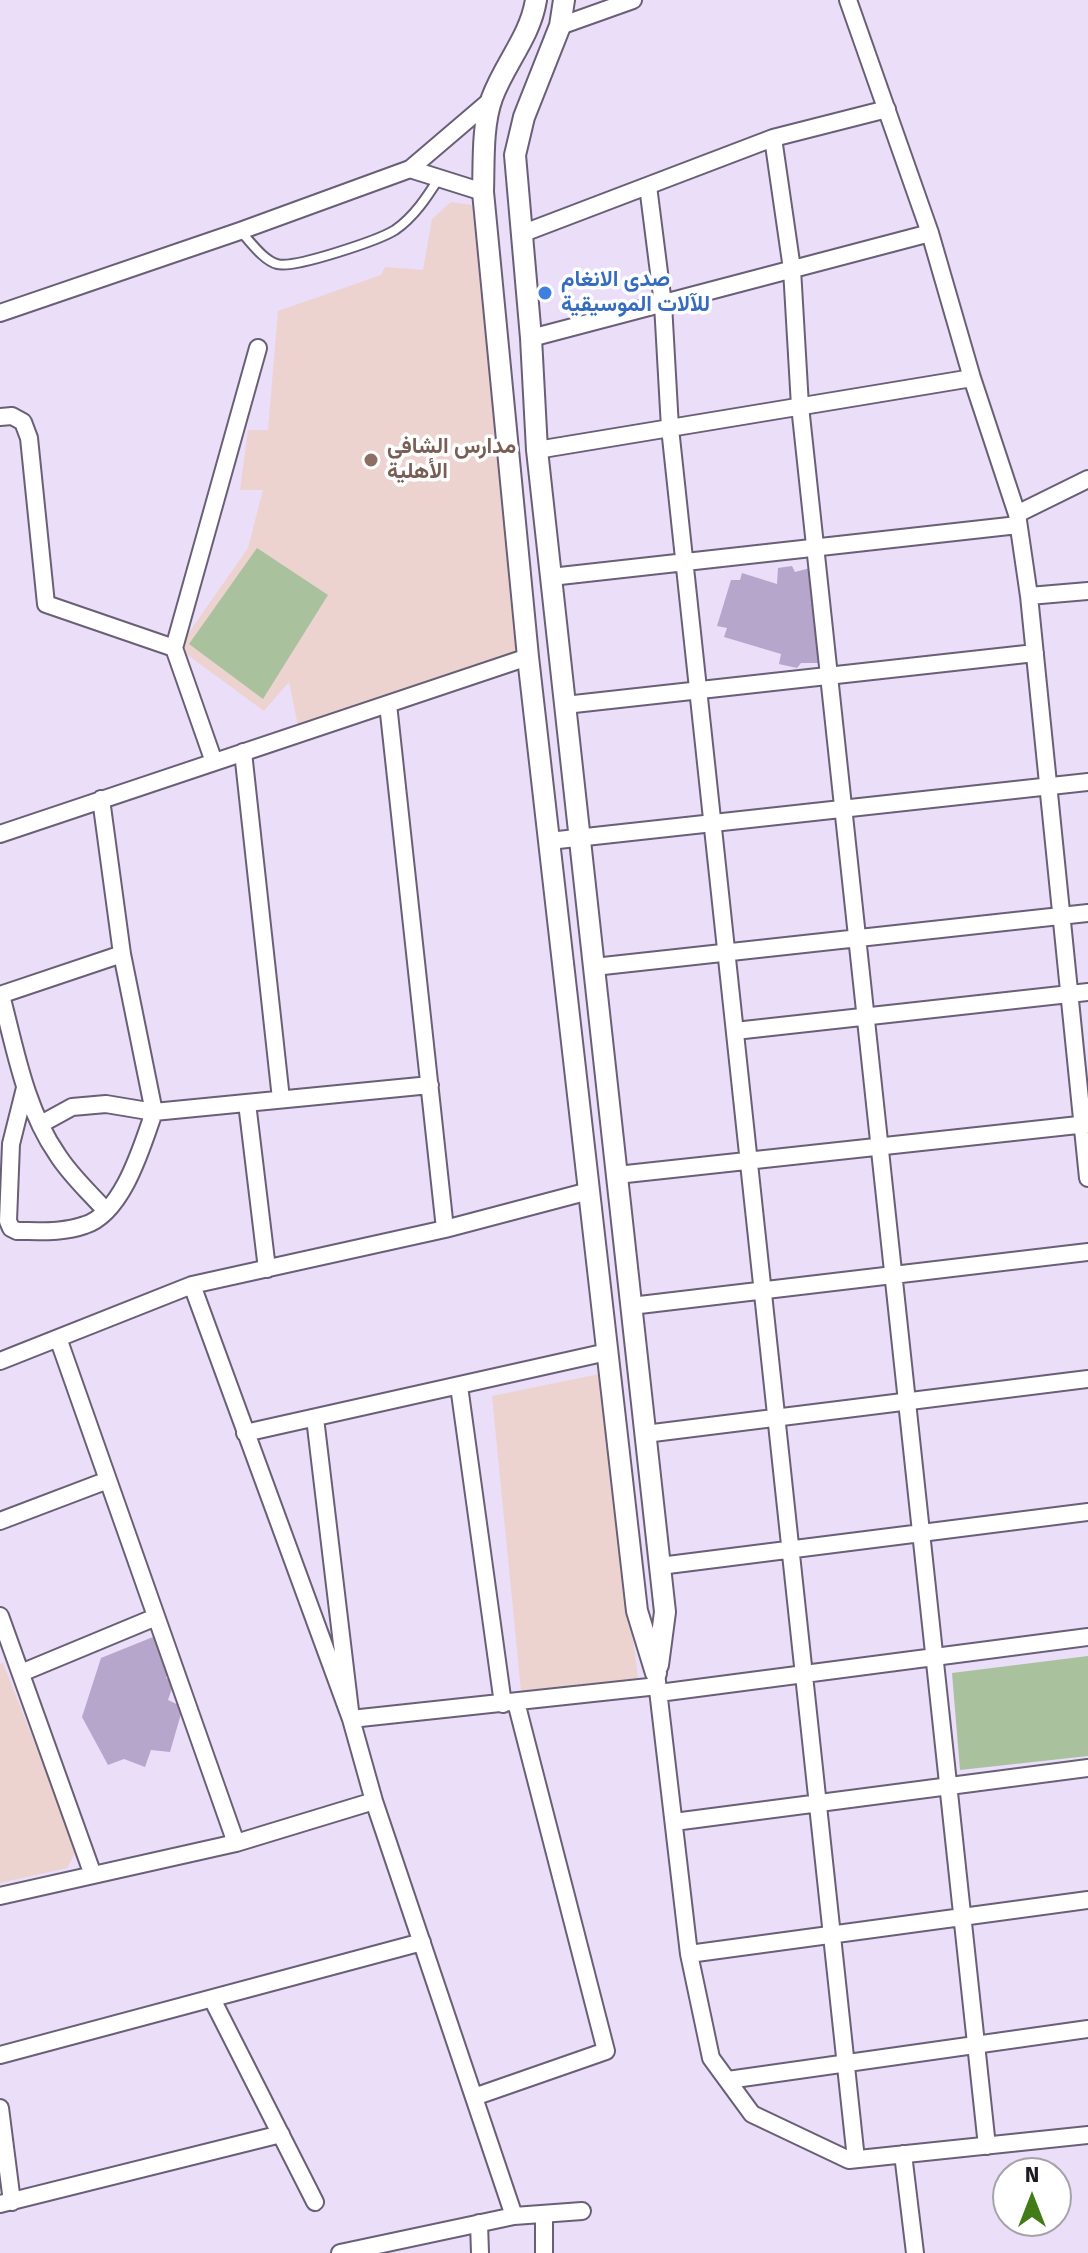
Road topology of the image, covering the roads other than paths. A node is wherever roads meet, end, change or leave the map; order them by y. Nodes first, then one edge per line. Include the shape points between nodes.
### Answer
1 (536, 0) edge
2 (564, 0) edge
3 (573, 0) edge
4 (633, 0) edge
5 (848, 0) edge
6 (560, 26) junction
7 (492, 99) junction
8 (887, 109) junction
9 (773, 138) junction
10 (410, 169) junction
11 (439, 178) junction
12 (648, 186) junction
13 (483, 192) junction
14 (240, 231) junction
15 (930, 233) junction
16 (521, 234) junction
17 (792, 269) junction
18 (663, 304) junction
19 (0, 313) edge
20 (531, 338) junction
21 (258, 348) dead end
22 (972, 378) junction
23 (800, 406) junction
24 (0, 417) edge
25 (670, 428) junction
26 (537, 450) junction
27 (1088, 479) edge
28 (1018, 519) junction
29 (816, 548) junction
30 (685, 562) junction
31 (551, 577) junction
32 (1088, 591) edge
33 (1029, 596) junction
34 (174, 648) junction
35 (1035, 653) junction
36 (528, 657) junction
37 (829, 676) junction
38 (698, 690) junction
39 (388, 704) junction
40 (565, 705) junction
41 (243, 752) junction
42 (214, 762) junction
43 (1088, 782) edge
44 (1048, 787) junction
45 (101, 799) junction
46 (844, 809) junction
47 (712, 823) junction
48 (0, 834) edge
49 (580, 838) junction
50 (549, 841) junction
51 (1088, 913) edge
52 (1062, 916) junction
53 (858, 938) junction
54 (727, 952) junction
55 (122, 954) junction
56 (594, 967) junction
57 (1088, 992) edge
58 (1070, 994) junction
59 (0, 995) edge
60 (866, 1016) junction
61 (735, 1031) junction
62 (430, 1085) junction
63 (25, 1088) junction
64 (281, 1099) junction
65 (247, 1103) junction
66 (154, 1112) junction
67 (41, 1124) junction
68 (1085, 1124) edge
69 (880, 1146) junction
70 (749, 1160) junction
71 (617, 1175) junction
72 (1088, 1178) edge
73 (589, 1191) junction
74 (106, 1211) junction
75 (445, 1229) junction
76 (1088, 1252) edge
77 (267, 1269) junction
78 (894, 1275) junction
79 (192, 1285) junction
80 (763, 1290) junction
81 (631, 1306) junction
82 (58, 1338) junction
83 (607, 1352) junction
84 (0, 1361) edge
85 (1088, 1379) edge
86 (459, 1386) junction
87 (909, 1402) junction
88 (315, 1418) junction
89 (776, 1419) junction
90 (245, 1433) junction
91 (645, 1434) junction
92 (108, 1480) junction
93 (1088, 1512) edge
94 (0, 1521) edge
95 (921, 1533) junction
96 (790, 1550) junction
97 (660, 1566) junction
98 (0, 1616) edge
99 (156, 1617) junction
100 (3, 1635) edge
101 (1088, 1637) edge
102 (935, 1657) junction
103 (21, 1673) junction
104 (804, 1675) junction
105 (658, 1684) junction
106 (510, 1703) junction
107 (351, 1719) junction
108 (1088, 1768) edge
109 (949, 1786) junction
110 (374, 1801) junction
111 (818, 1803) junction
112 (674, 1822) junction
113 (236, 1843) junction
114 (93, 1875) junction
115 (0, 1896) edge
116 (1088, 1900) edge
117 (963, 1917) junction
118 (832, 1935) junction
119 (422, 1942) junction
120 (689, 1954) junction
121 (212, 1999) junction
122 (1088, 2029) edge
123 (977, 2045) junction
124 (0, 2055) edge
125 (846, 2064) junction
126 (728, 2080) junction
127 (474, 2097) junction
128 (0, 2108) edge
129 (281, 2134) junction
130 (1088, 2135) edge
131 (987, 2146) junction
132 (903, 2154) junction
133 (856, 2159) junction
134 (315, 2202) dead end
135 (6, 2203) edge
136 (582, 2211) dead end
137 (544, 2214) junction
138 (514, 2216) junction
139 (479, 2223) junction
140 (340, 2253) edge
141 (480, 2253) edge
142 (544, 2253) edge
143 (915, 2253) edge

1 - 7 street via 533,20
2 - 6 street
3 - 6 street
4 - 6 street
5 - 8 street
6 - 16 street via 524,117 515,155
7 - 10 street
7 - 13 street
8 - 9 street
8 - 15 street
9 - 12 street
9 - 17 street
10 - 11 street
10 - 14 street
11 - 13 street
11 - 14 lane via 424,202 393,231 298,265 269,260
12 - 16 street
12 - 18 street
13 - 36 street
14 - 19 street
15 - 17 street
15 - 22 street
16 - 20 street
17 - 18 street
17 - 23 street
18 - 20 street
18 - 25 street
20 - 26 street
21 - 34 street
22 - 23 street
22 - 28 street
23 - 25 street
23 - 29 street
24 - 34 street via 23,422 29,438 46,604
25 - 26 street
25 - 30 street
26 - 31 street
27 - 28 street
28 - 29 street
28 - 33 street
29 - 30 street
29 - 37 street
30 - 31 street
30 - 38 street
31 - 40 street
32 - 33 street
33 - 35 street
34 - 42 street
35 - 37 street
35 - 44 street
36 - 39 street
36 - 50 street
37 - 38 street
37 - 46 street
38 - 40 street
38 - 47 street
39 - 41 street
39 - 62 street
40 - 49 street
41 - 42 street
41 - 64 street
42 - 45 street
43 - 44 street
44 - 46 street
44 - 52 street
45 - 48 street
45 - 55 street
46 - 47 street
46 - 53 street
47 - 49 street
47 - 54 street
49 - 50 street
49 - 56 street
50 - 73 street
51 - 52 street
52 - 53 street
52 - 58 street
53 - 54 street
53 - 60 street
54 - 56 street
54 - 61 street
55 - 59 street
55 - 66 street
56 - 71 street
57 - 58 street
58 - 60 street
58 - 68 street
59 - 63 street
60 - 61 street
60 - 69 street
61 - 70 street
62 - 64 street
62 - 75 street
63 - 67 street
63 - 74 street via 11,1144 11,1228 61,1230 88,1225
64 - 65 street
65 - 66 street
65 - 77 street
66 - 67 street via 106,1104 72,1107
66 - 74 street via 133,1172
67 - 74 street via 57,1154
68 - 69 street
68 - 72 street
69 - 70 street
69 - 78 street
70 - 71 street
70 - 80 street
71 - 81 street
73 - 75 street
73 - 83 street
75 - 77 street
76 - 78 street
77 - 79 street
78 - 80 street
78 - 87 street
79 - 82 street
79 - 90 street
80 - 81 street
80 - 89 street
81 - 91 street
82 - 84 street
82 - 92 street
83 - 86 street
83 - 105 street via 637,1611
85 - 87 street
86 - 88 street
86 - 106 street
87 - 89 street
87 - 95 street
88 - 90 street
88 - 107 street
89 - 91 street
89 - 96 street
90 - 107 street
91 - 97 street
92 - 94 street
92 - 99 street
93 - 95 street
95 - 96 street
95 - 102 street
96 - 97 street
96 - 104 street
97 - 105 street via 665,1612
98 - 100 street
99 - 103 street
99 - 113 street
100 - 103 street
101 - 102 street
102 - 104 street
102 - 109 street
103 - 114 street
104 - 105 street
104 - 111 street
105 - 106 street
105 - 112 street
106 - 107 street
106 - 127 street via 606,2051
107 - 110 street
108 - 109 street
109 - 111 street
109 - 117 street
110 - 113 street
110 - 119 street
111 - 112 street
111 - 118 street
112 - 120 street
113 - 114 street
114 - 115 street
116 - 117 street
117 - 118 street
117 - 123 street
118 - 120 street
118 - 125 street
119 - 121 street
119 - 127 street
120 - 126 street via 711,2058
121 - 124 street
121 - 129 street
122 - 123 street
123 - 125 street
123 - 131 street
125 - 126 street
125 - 133 street
126 - 133 street via 752,2114
127 - 138 street
128 - 135 street
129 - 134 street
129 - 135 street
130 - 131 street
131 - 132 street
132 - 133 street
132 - 143 street
136 - 137 street
137 - 138 street
137 - 142 street
138 - 139 street
139 - 140 street
139 - 141 street

